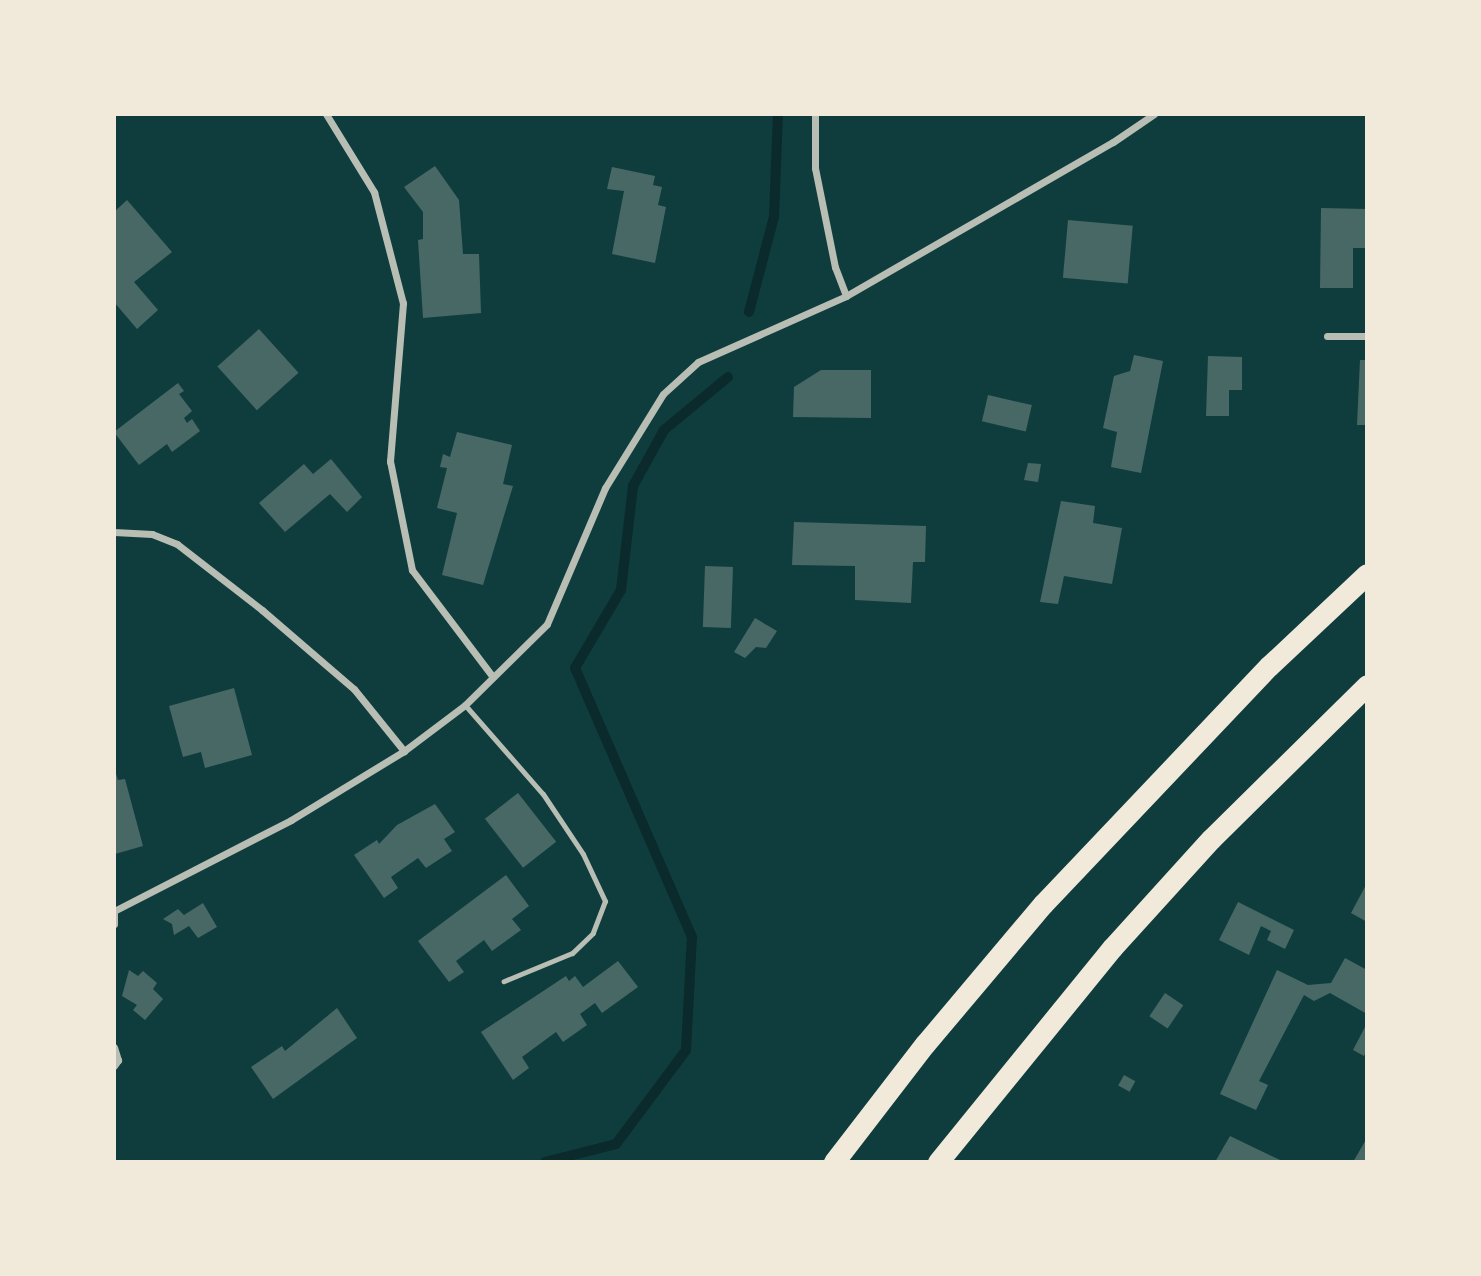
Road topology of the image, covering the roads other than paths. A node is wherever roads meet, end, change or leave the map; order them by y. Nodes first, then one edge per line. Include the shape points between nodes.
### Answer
1 (326, 114) edge
2 (815, 114) edge
3 (1154, 114) edge
4 (846, 296) junction
5 (1327, 335) dead end
6 (1367, 336) edge
7 (114, 532) edge
8 (1367, 574) edge
9 (493, 677) junction
10 (1367, 685) edge
11 (465, 705) junction
12 (404, 751) junction
13 (114, 911) edge
14 (114, 924) edge
15 (504, 981) dead end
16 (114, 1047) edge
17 (114, 1066) edge
18 (834, 1162) edge
19 (938, 1162) edge

1 - 9 street via 374,192 403,303 390,461 412,570
2 - 4 street via 815,168 835,267
3 - 4 street
4 - 9 street via 698,362 663,394 605,488 547,624
5 - 6 street
7 - 12 street via 152,534 177,544 354,690
8 - 18 highway via 1269,666 1043,904 925,1044
9 - 11 street
10 - 19 highway via 1211,839 1130,928
11 - 12 street
11 - 15 lane via 543,794 583,855 605,901 593,933 572,953
12 - 13 street via 291,820
13 - 14 street
16 - 17 street via 118,1060

